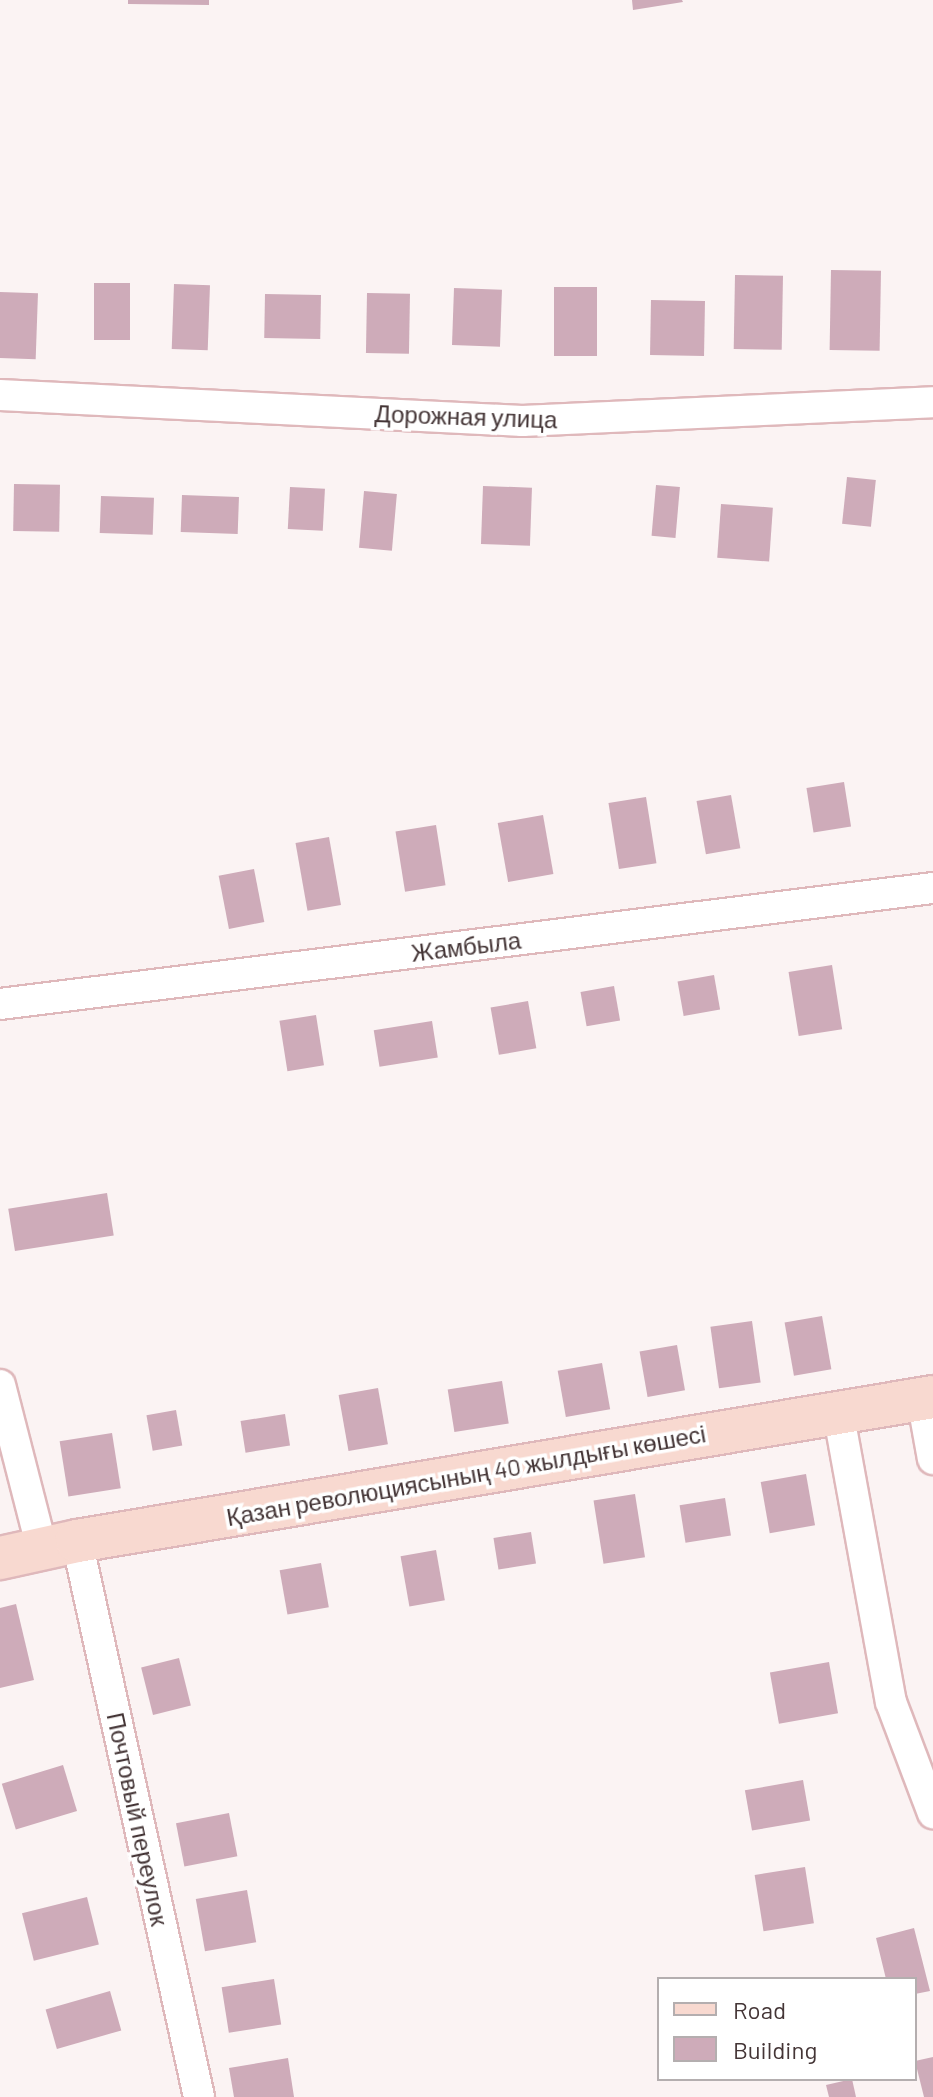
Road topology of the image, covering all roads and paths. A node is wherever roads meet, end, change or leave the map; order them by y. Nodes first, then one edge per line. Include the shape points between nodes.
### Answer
1 (0, 395) edge
2 (933, 402) edge
3 (933, 888) edge
4 (0, 1004) edge
5 (0, 1385) edge
6 (927, 1398) edge
7 (838, 1411) junction
8 (933, 1459) edge
9 (60, 1545) junction
10 (0, 1558) edge
11 (933, 1813) edge
12 (199, 2097) edge

1 - 2 street, Дорожная улица via 522,421
3 - 4 street, Жамбыла
5 - 9 street, Почтовый переулок
6 - 7 street, Қазан революциясының 40 жылдығы көшесі
6 - 8 street
7 - 9 street, Қазан революциясының 40 жылдығы көшесі
7 - 11 street via 891,1702
9 - 10 street, Қазан революциясының 40 жылдығы көшесі
9 - 12 street, Почтовый переулок

